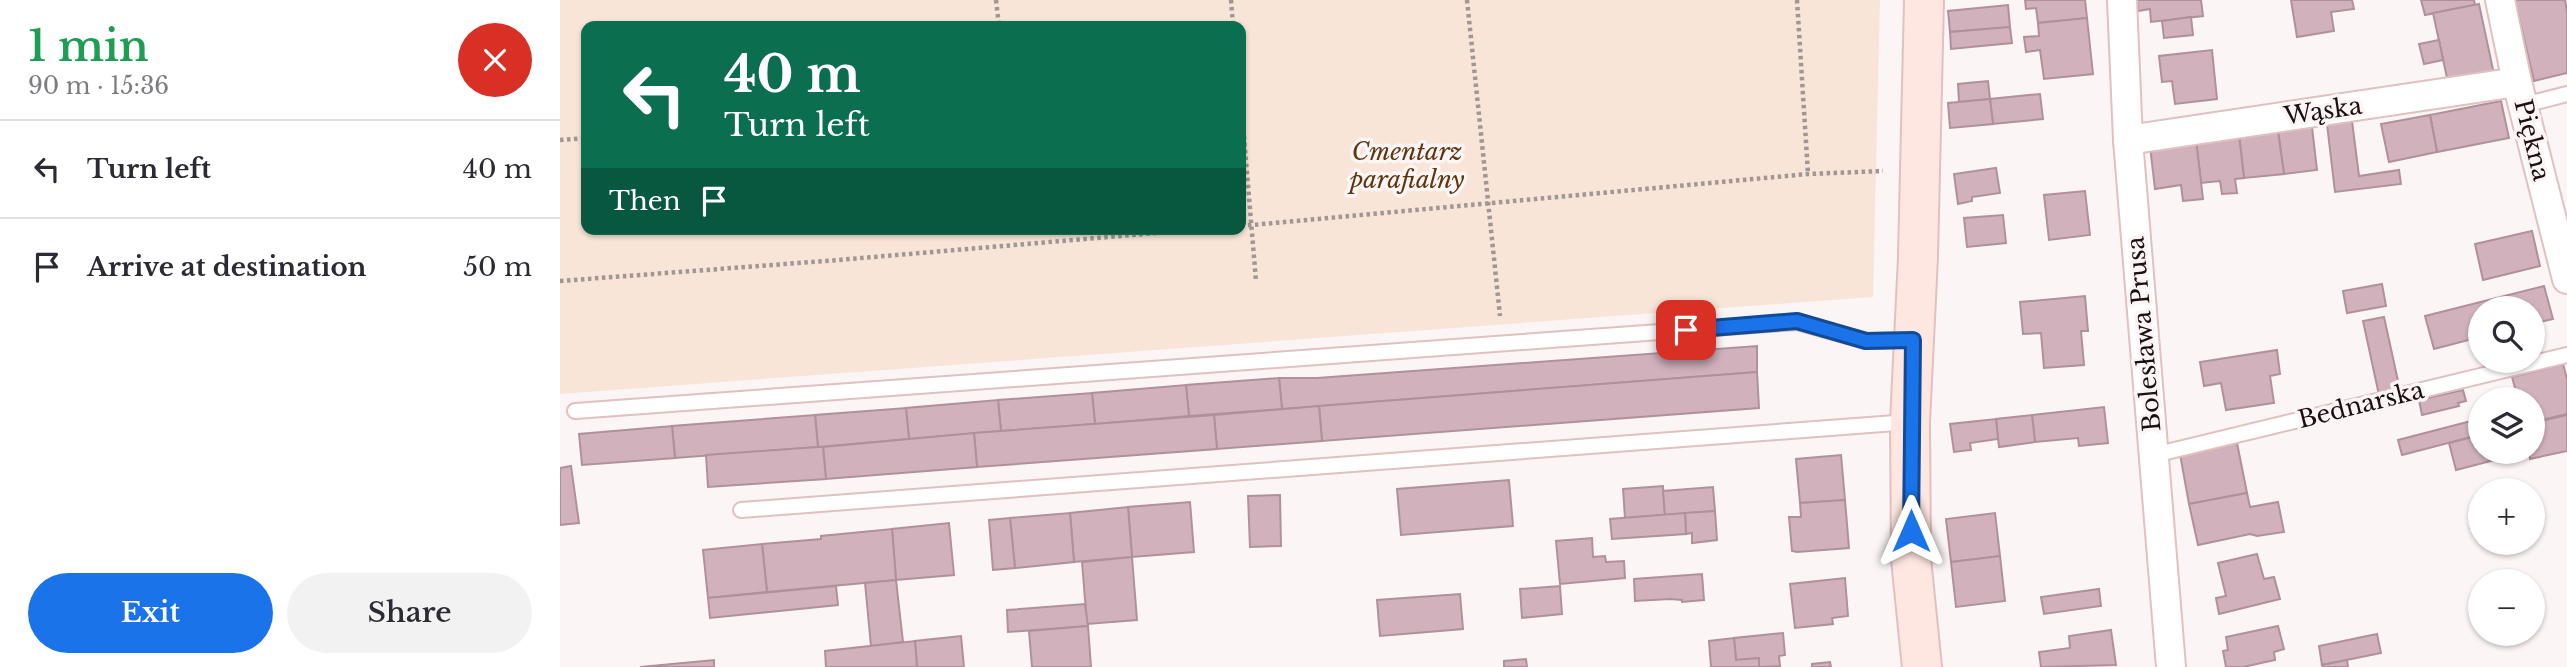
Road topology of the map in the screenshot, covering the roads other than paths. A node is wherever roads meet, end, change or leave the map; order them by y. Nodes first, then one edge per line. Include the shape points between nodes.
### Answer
1 (1924, 0) edge
2 (2123, 0) edge
3 (2500, 0) edge
4 (2521, 94) junction
5 (2567, 94) edge
6 (2128, 140) junction
7 (2567, 279) edge
8 (1913, 340) junction
9 (2567, 355) edge
10 (575, 411) dead end
11 (1910, 422) junction
12 (2154, 455) junction
13 (740, 510) dead end
14 (1922, 667) edge
15 (2171, 667) edge

1 - 8 street
2 - 6 street, Bolesława Prusa
3 - 4 street, Piękna
4 - 5 lane
4 - 6 street, Wąska
4 - 7 street, Piękna
6 - 12 street, Bolesława Prusa
8 - 10 lane via 1866,341 1797,321
8 - 11 street
9 - 12 lane, Bednarska
11 - 13 lane
11 - 14 street via 1911,559
12 - 15 street, Bolesława Prusa

